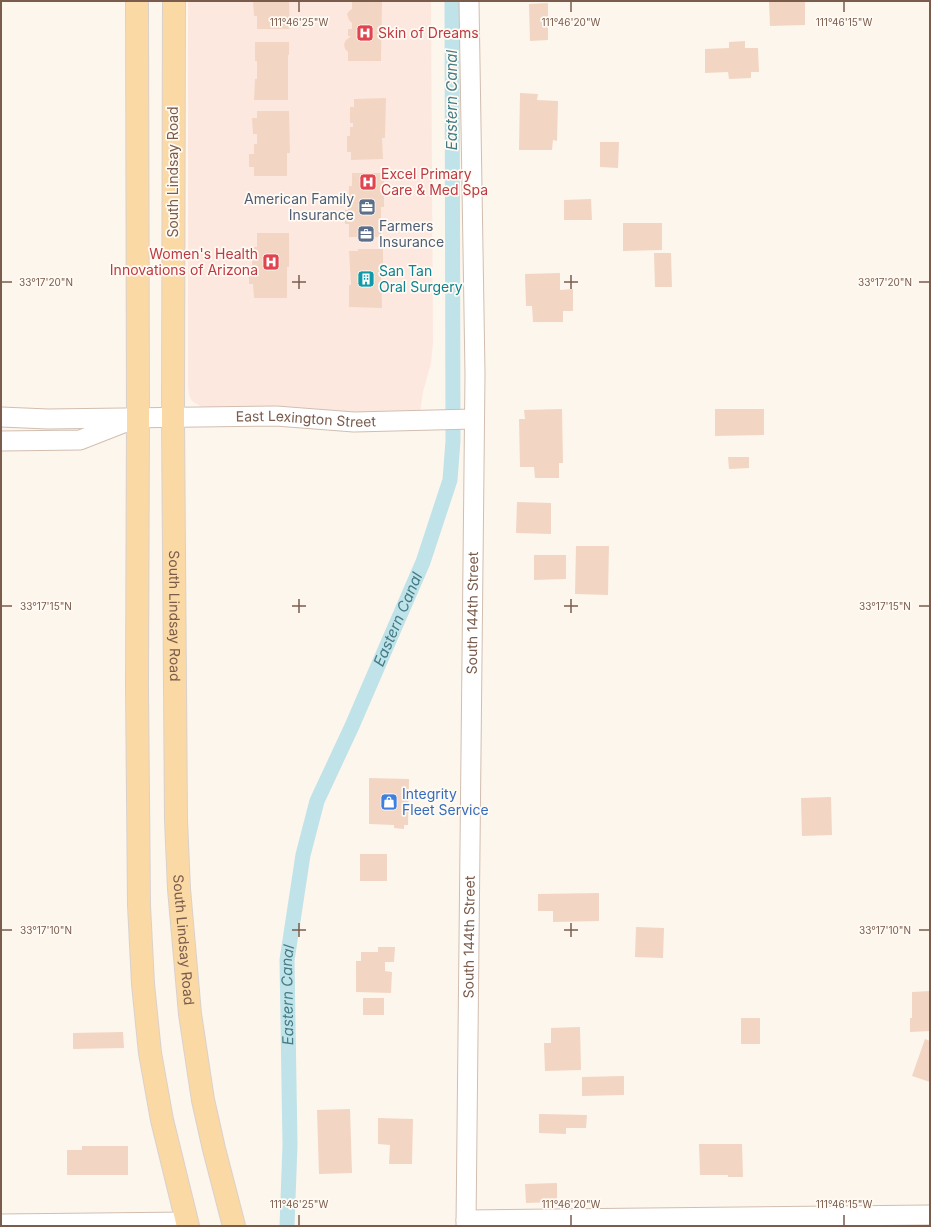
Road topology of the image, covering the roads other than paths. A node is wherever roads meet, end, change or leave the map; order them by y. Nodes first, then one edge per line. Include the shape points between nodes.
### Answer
1 (137, 1) edge
2 (174, 1) edge
3 (469, 1) edge
4 (1, 417) edge
5 (138, 417) junction
6 (173, 418) junction
7 (469, 419) junction
8 (1, 441) edge
9 (930, 1215) edge
10 (466, 1223) edge
11 (1, 1224) edge
12 (188, 1224) edge
13 (234, 1226) edge

1 - 5 main road
2 - 6 main road, South Lindsay Road
3 - 7 street, South 144th Street via 475,374
4 - 5 street, East Lexington Street
5 - 6 street, East Lexington Street
5 - 8 street via 80,440
5 - 12 main road via 137,696 139,905 143,984 150,1053 160,1113
6 - 7 street, East Lexington Street via 276,416 354,422
6 - 13 main road, South Lindsay Road via 179,889 190,1014 203,1100
7 - 10 street, South 144th Street
9 - 10 street
11 - 12 street

